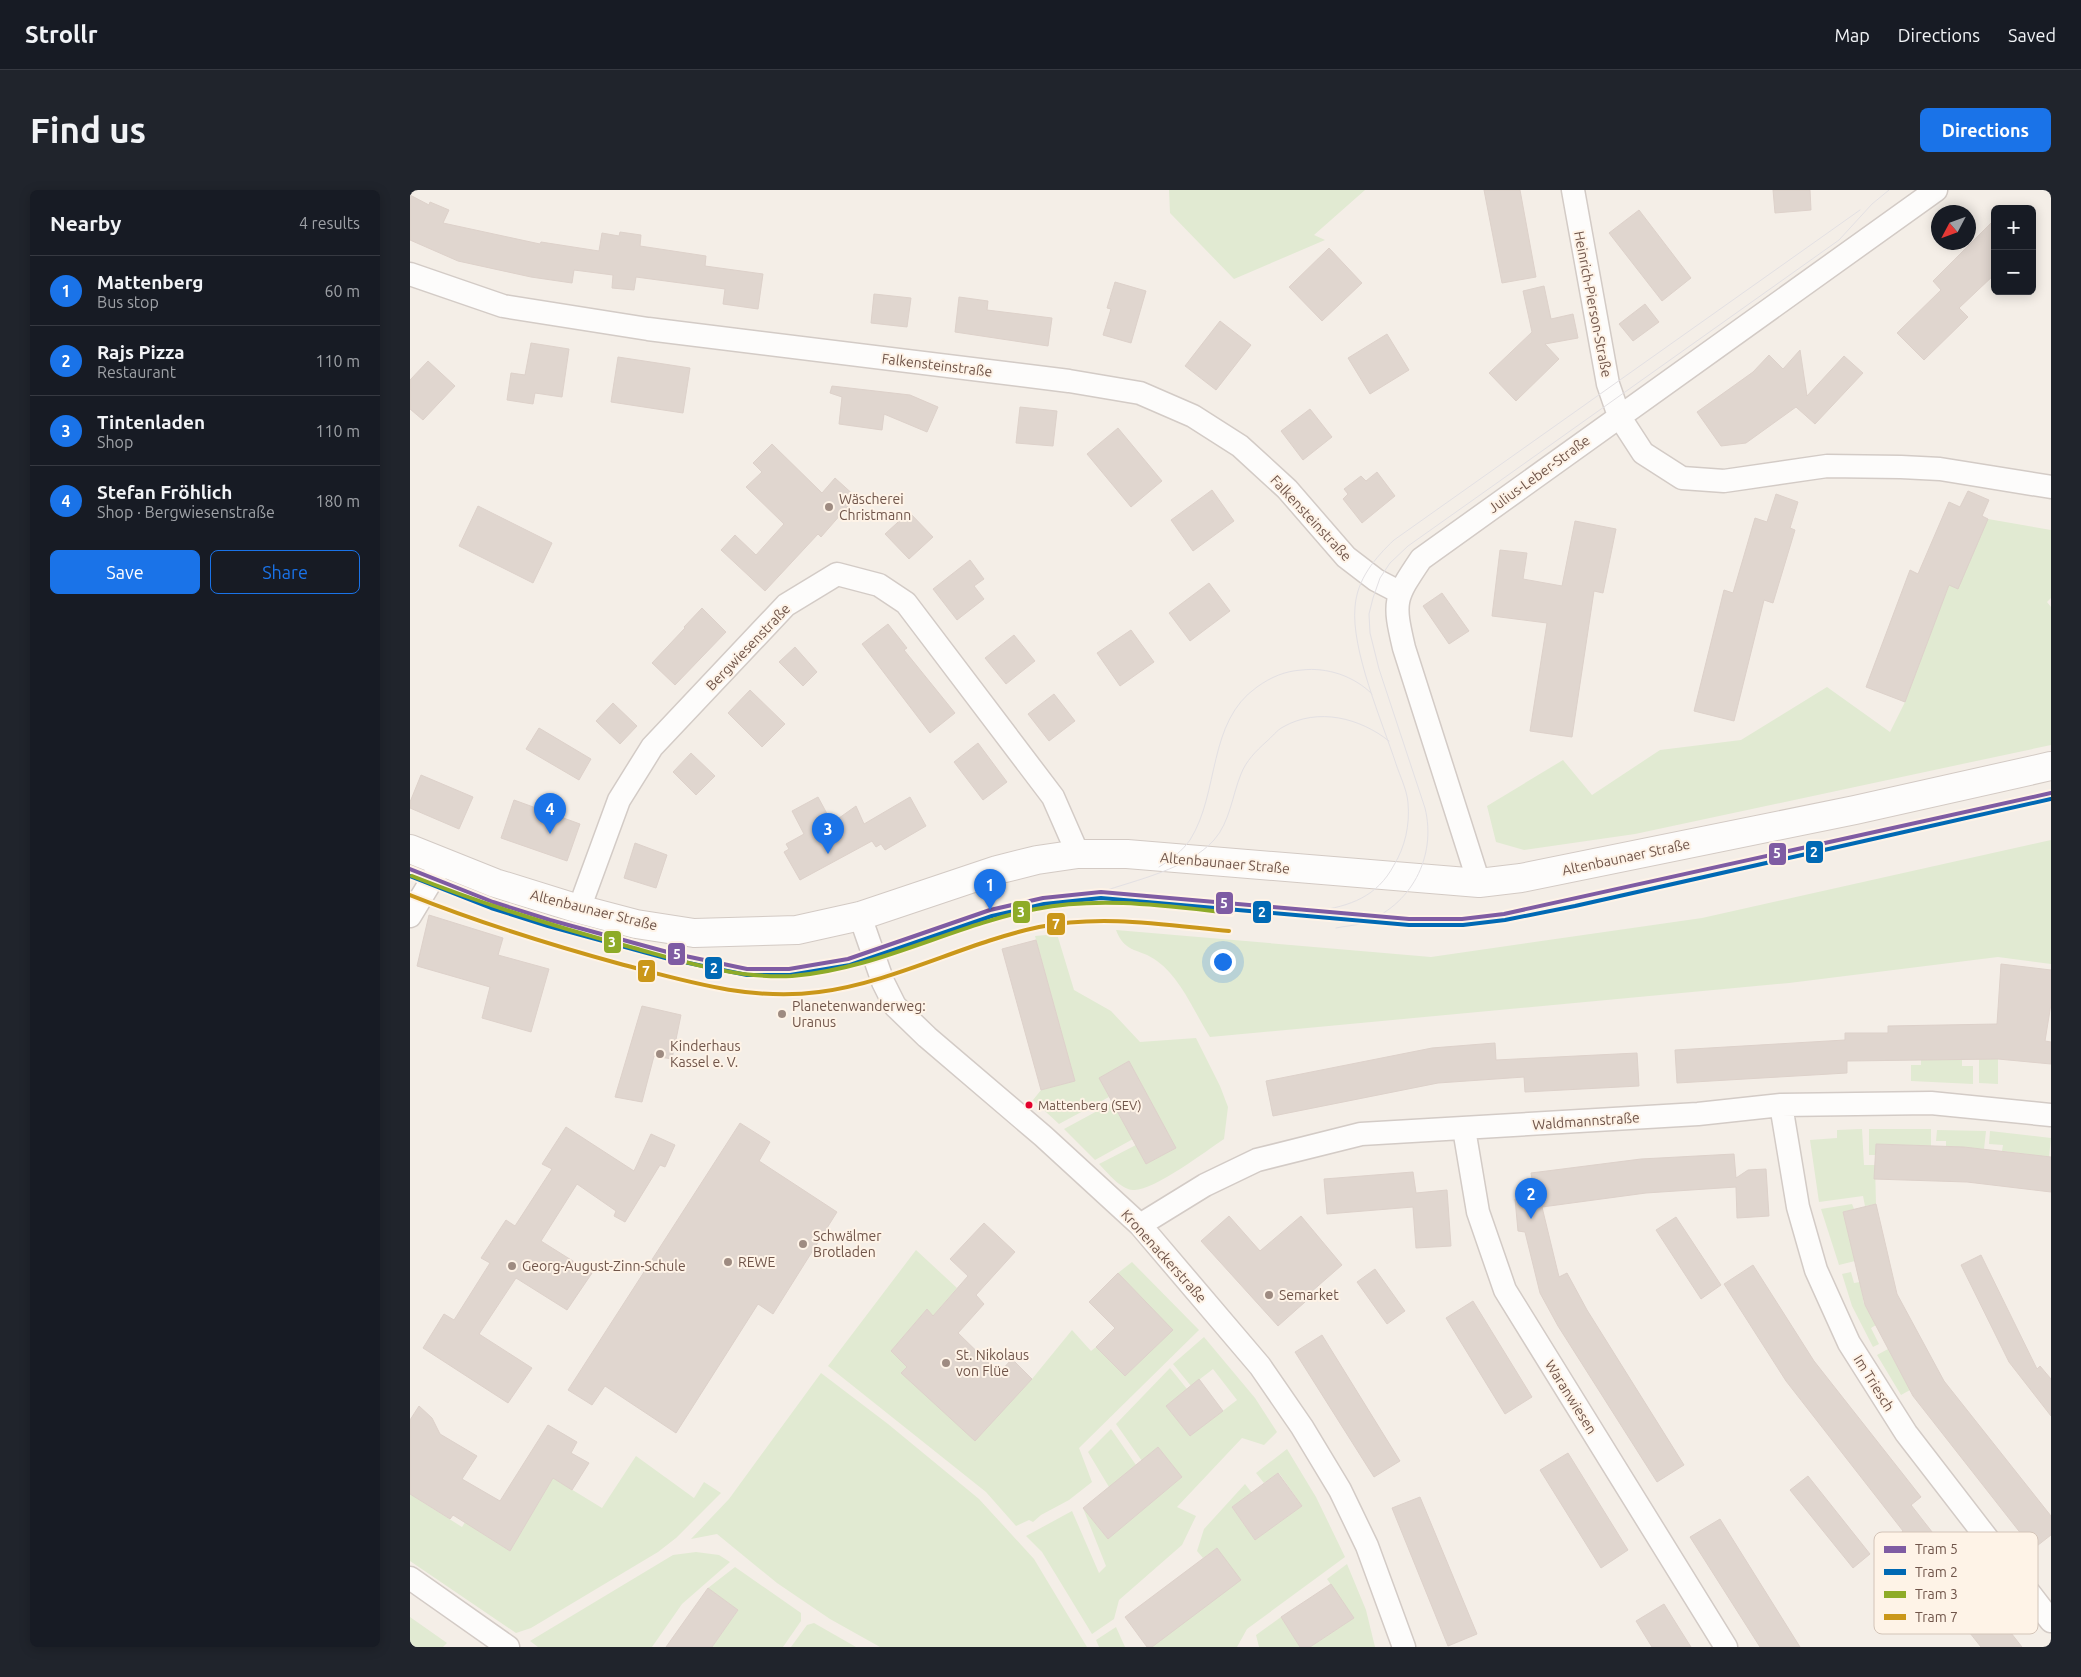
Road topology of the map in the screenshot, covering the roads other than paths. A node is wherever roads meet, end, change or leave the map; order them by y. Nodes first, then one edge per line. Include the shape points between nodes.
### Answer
1 (1573, 190) edge
2 (1936, 190) edge
3 (410, 274) edge
4 (1619, 416) junction
5 (2051, 487) edge
6 (1399, 592) junction
7 (2051, 766) edge
8 (410, 849) edge
9 (1078, 854) junction
10 (442, 863) junction
11 (1479, 883) junction
12 (579, 910) junction
13 (410, 916) edge
14 (860, 916) junction
15 (1781, 1105) junction
16 (2051, 1115) edge
17 (1464, 1129) junction
18 (1140, 1225) junction
19 (1982, 1532) edge
20 (410, 1578) edge
21 (2038, 1604) edge
22 (2051, 1621) edge
23 (508, 1647) edge
24 (1404, 1647) edge
25 (1726, 1647) edge

1 - 4 street, Heinrich-Pierson-Straße via 1608,384
2 - 4 street, Julius-Leber-Straße
3 - 6 street, Falkensteinstraße via 503,306 648,329 1069,381 1140,394 1194,416 1240,446 1286,490 1346,557 1376,580
4 - 5 street, Heinrich-Pierson-Straße via 1643,453 1682,478 1724,481 1827,466 1901,467 1940,469
4 - 6 street, Julius-Leber-Straße via 1421,559
6 - 11 street, Julius-Leber-Straße via 1396,614 1404,648
7 - 11 main road, Altenbaunaer Straße via 1538,875
8 - 10 main road, Altenbaunaer Straße
9 - 11 main road, Altenbaunaer Straße via 1127,854
9 - 12 street, Bergwiesenstraße via 1053,797 906,603 879,585 837,574 786,605 652,747 619,800
9 - 14 main road, Altenbaunaer Straße via 997,870
10 - 12 main road, Altenbaunaer Straße via 495,884
10 - 13 street
12 - 14 main road, Altenbaunaer Straße via 636,924 694,933 797,930
14 - 18 street, Kronenackerstraße via 883,982 896,1006
15 - 16 street, Waldmannstraße via 1931,1104
15 - 17 street, Waldmannstraße via 1698,1114
15 - 19 street, Im Triesch via 1798,1207 1816,1270 1849,1343 1906,1433
17 - 18 street, Waldmannstraße via 1361,1134 1257,1160 1205,1185
17 - 25 street, Waranwiesen via 1478,1212 1505,1290
18 - 24 street, Kronenackerstraße via 1260,1366 1302,1427 1340,1490 1363,1538
20 - 23 street
21 - 22 street, Im Triesch

